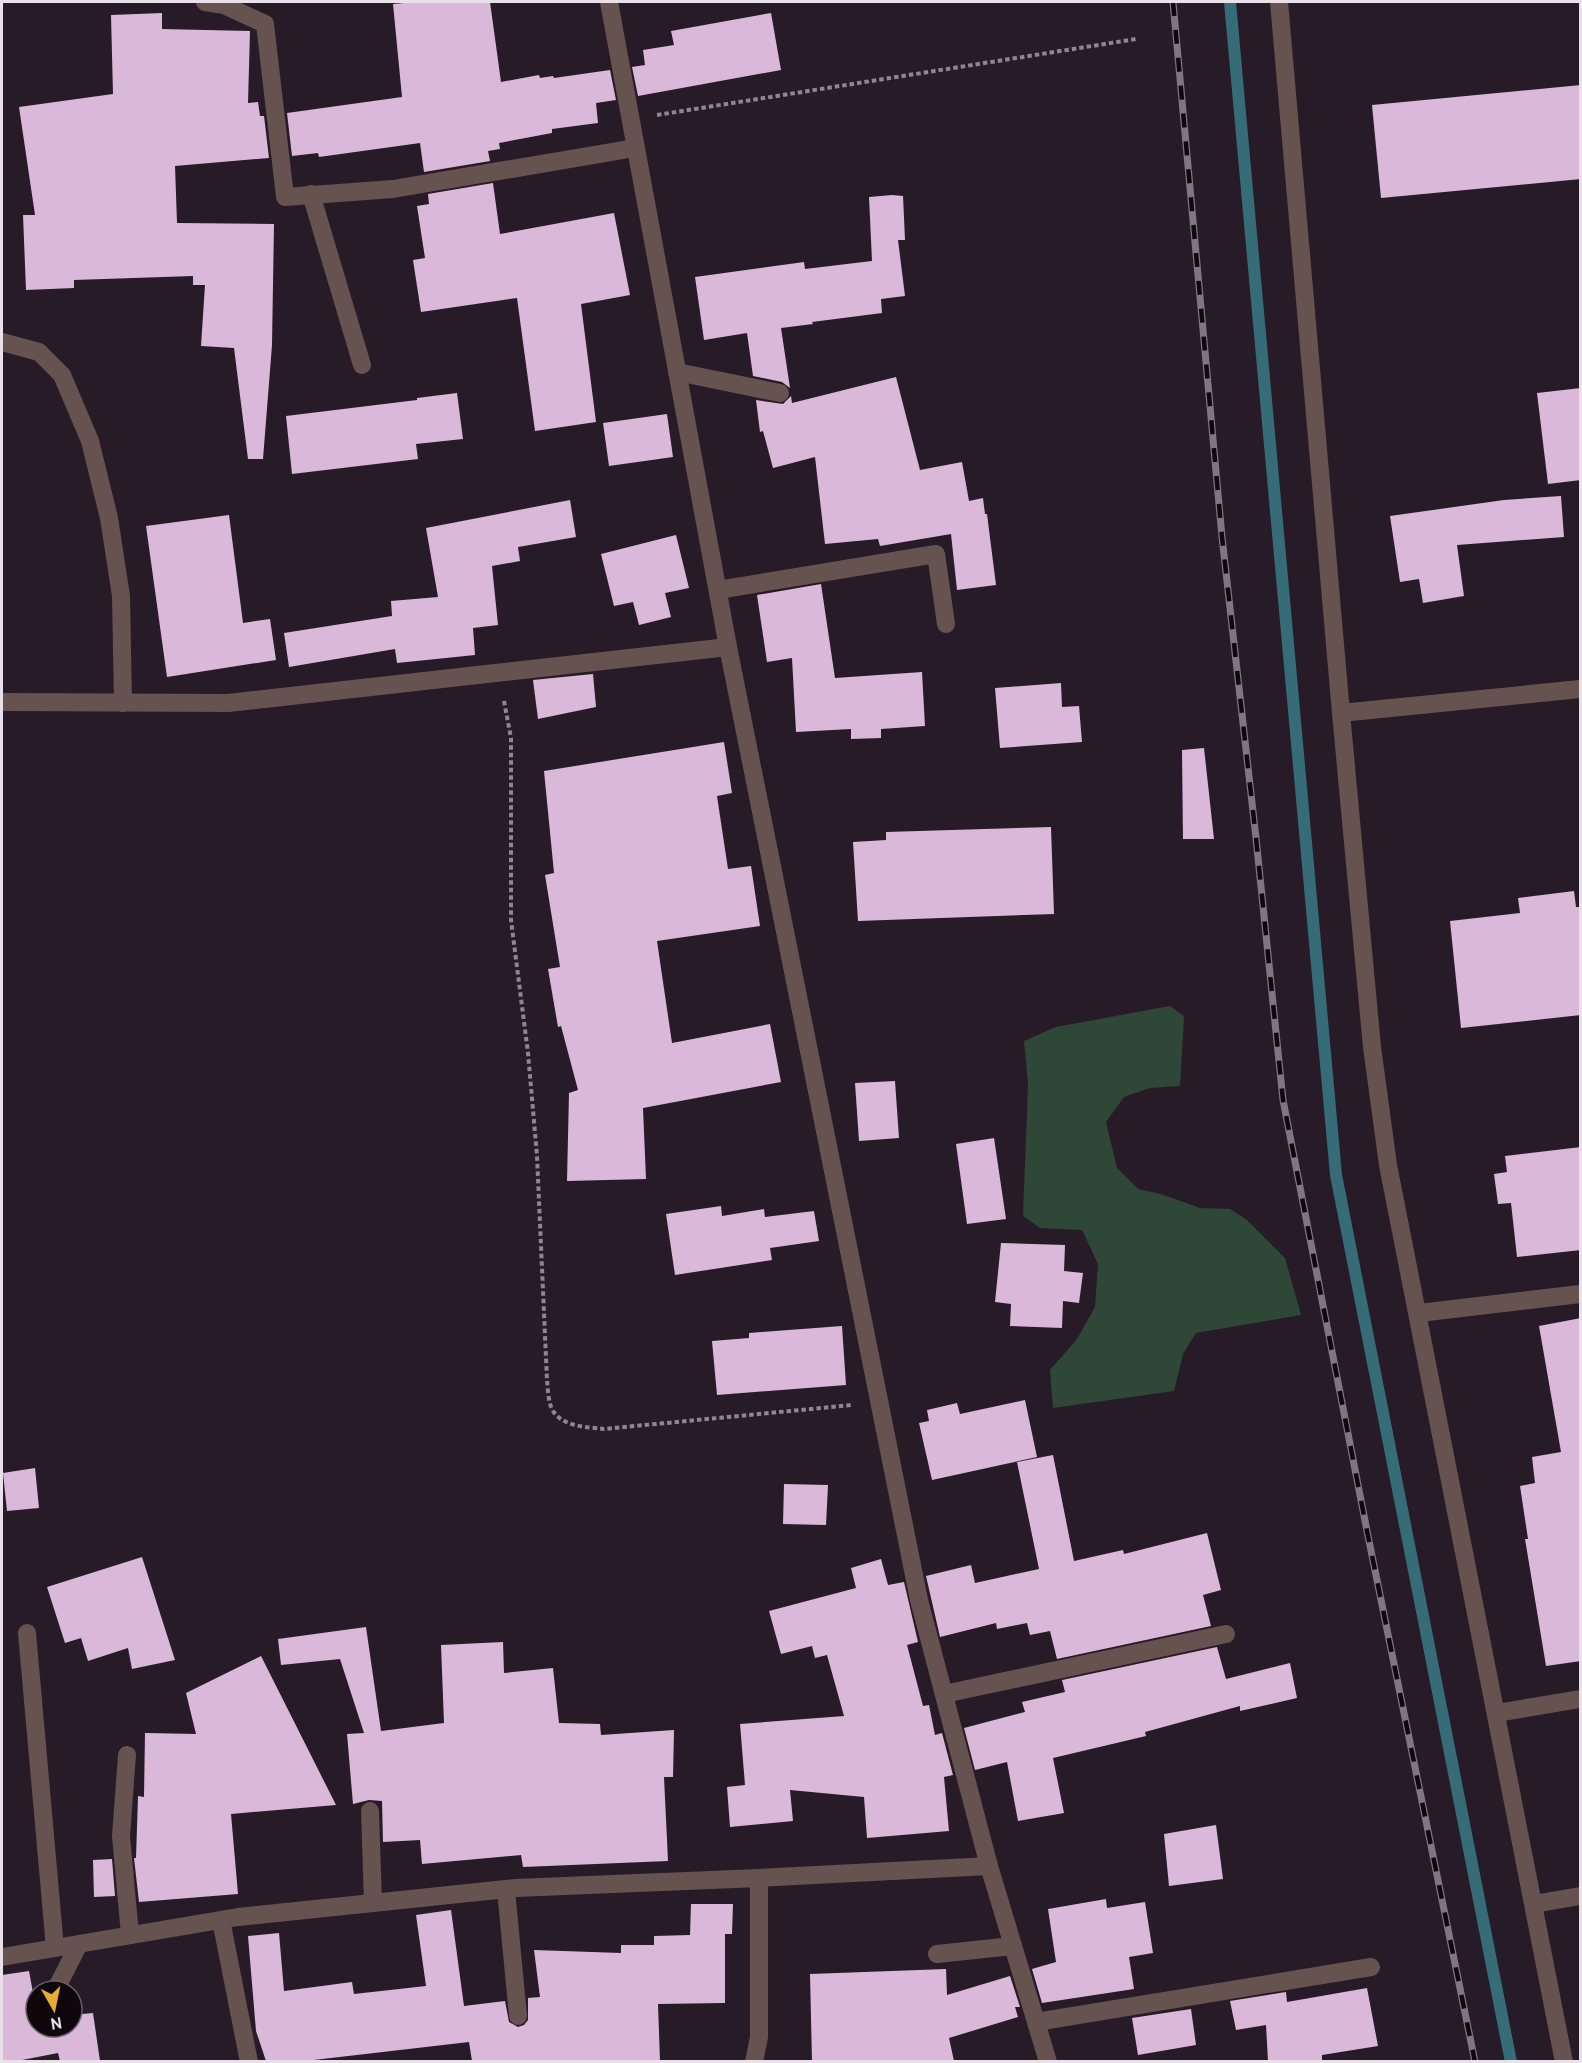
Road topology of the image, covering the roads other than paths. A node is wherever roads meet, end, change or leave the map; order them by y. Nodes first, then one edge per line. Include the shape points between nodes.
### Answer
1 (205, 2) edge
2 (609, 2) edge
3 (1280, 2) edge
4 (635, 148) junction
5 (311, 194) junction
6 (2, 342) edge
7 (362, 365) dead end
8 (677, 372) junction
9 (780, 393) dead end
10 (718, 590) junction
11 (946, 624) dead end
12 (728, 647) junction
13 (1581, 689) edge
14 (2, 702) edge
15 (123, 703) junction
16 (1341, 713) junction
17 (1581, 1294) edge
18 (1419, 1313) junction
19 (27, 1633) dead end
20 (1226, 1634) dead end
21 (944, 1694) junction
22 (1581, 1699) edge
23 (1497, 1713) junction
24 (127, 1755) dead end
25 (370, 1811) dead end
26 (989, 1866) junction
27 (759, 1878) junction
28 (506, 1890) junction
29 (1581, 1896) edge
30 (374, 1903) junction
31 (1534, 1904) junction
32 (221, 1920) junction
33 (130, 1935) junction
34 (79, 1944) junction
35 (1013, 1946) junction
36 (56, 1948) junction
37 (937, 1954) dead end
38 (2, 1957) edge
39 (1371, 1967) dead end
40 (61, 1979) edge
41 (518, 2016) dead end
42 (1036, 2022) junction
43 (249, 2061) edge
44 (754, 2061) edge
45 (1048, 2061) edge
46 (1564, 2061) edge

1 - 5 street via 224,5 265,24 285,197
2 - 4 street
3 - 16 street
4 - 5 street via 393,189
4 - 8 street
5 - 7 street
6 - 15 street via 39,352 62,375 90,441 109,518 121,596
8 - 9 street
8 - 10 street
10 - 11 street via 936,554
10 - 12 street
12 - 15 street via 228,703
12 - 21 street via 919,1600
13 - 16 street
14 - 15 street
16 - 18 street via 1374,1059 1388,1165
17 - 18 street
18 - 23 street
19 - 36 street
20 - 21 street
21 - 26 street
22 - 23 street
23 - 31 street
24 - 33 street via 121,1836
25 - 30 street
26 - 27 street
26 - 35 street
27 - 28 street
27 - 44 street via 759,2037
28 - 30 street
28 - 41 street
29 - 31 street
30 - 32 street
31 - 46 street
32 - 33 street
32 - 43 street
33 - 34 street
34 - 36 street
34 - 40 street
35 - 37 street
35 - 42 street
36 - 38 street
39 - 42 street
42 - 45 street

